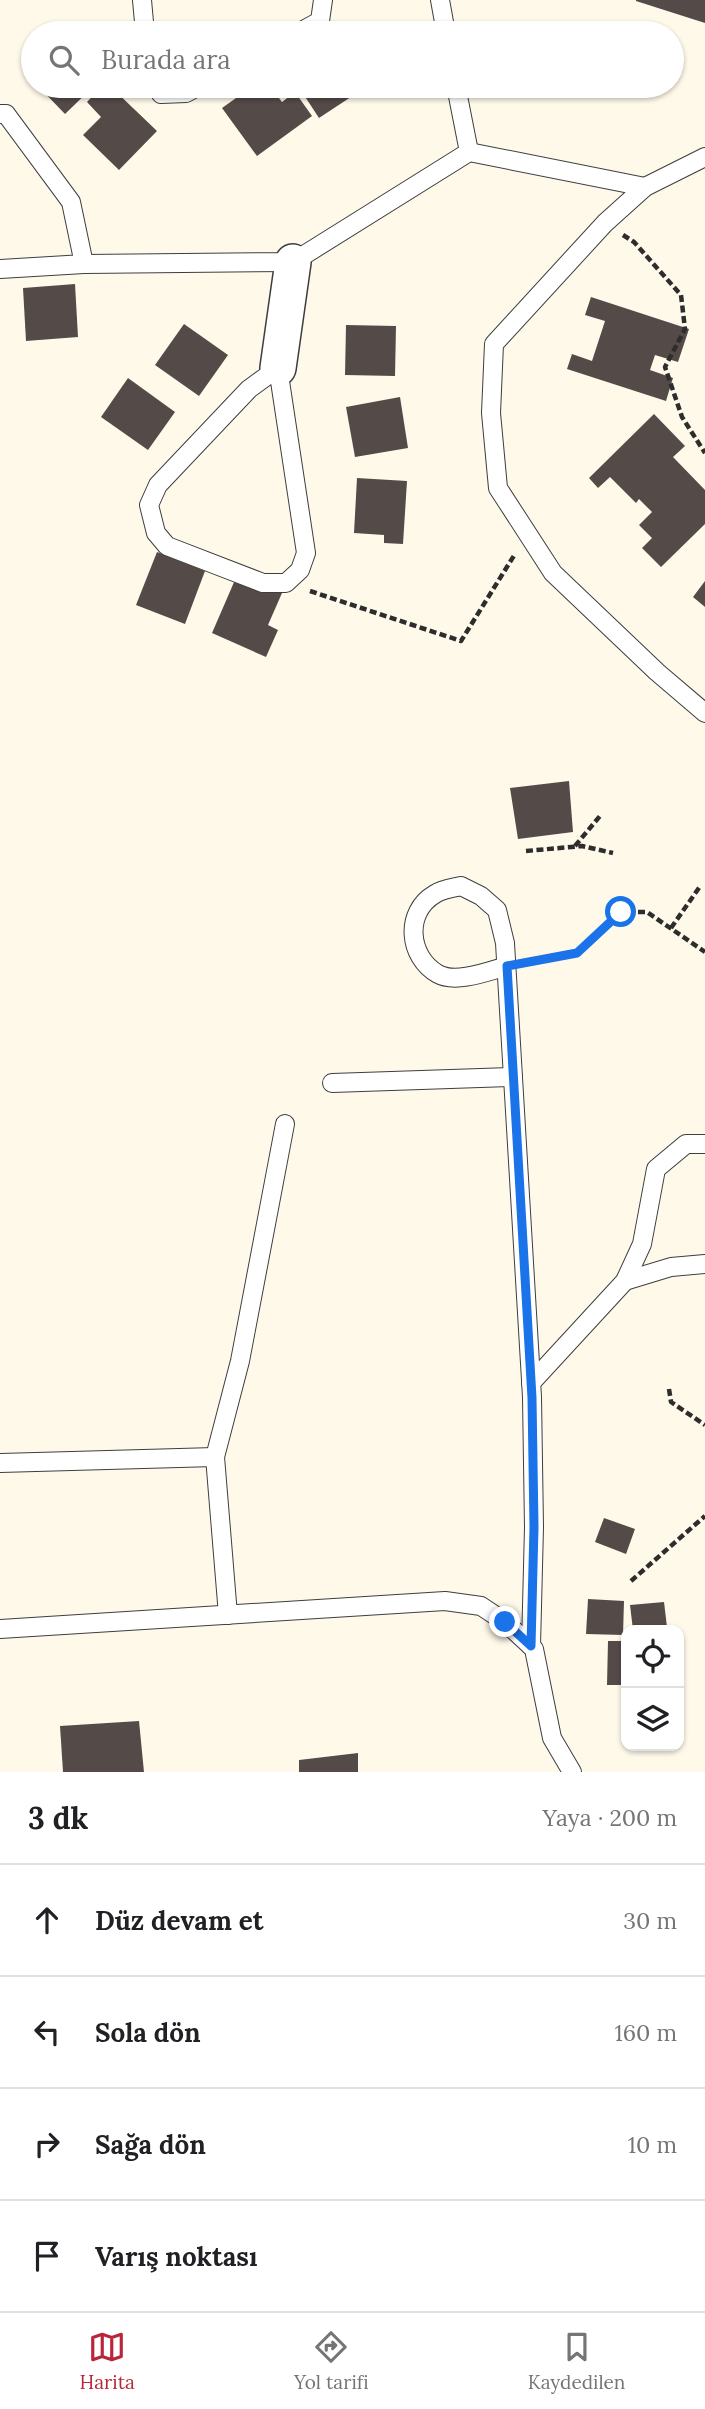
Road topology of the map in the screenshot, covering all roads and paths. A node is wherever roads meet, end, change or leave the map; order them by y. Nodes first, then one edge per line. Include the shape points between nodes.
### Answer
1 (142, 0) edge
2 (323, 0) edge
3 (440, 0) edge
4 (144, 21) edge
5 (320, 21) edge
6 (444, 21) edge
7 (458, 98) edge
8 (0, 114) edge
9 (469, 152) junction
10 (705, 157) edge
11 (645, 187) junction
12 (604, 223) junction
13 (293, 262) junction
14 (84, 264) junction
15 (0, 269) edge
16 (278, 368) junction
17 (705, 453) edge
18 (527, 534) junction
19 (286, 583) junction
20 (705, 713) edge
21 (600, 816) dead end
22 (574, 846) junction
23 (526, 851) dead end
24 (613, 853) dead end
25 (701, 885) dead end
26 (671, 928) junction
27 (705, 952) edge
28 (507, 966) junction
29 (513, 1077) junction
30 (332, 1083) dead end
31 (285, 1124) dead end
32 (705, 1144) edge
33 (705, 1264) edge
34 (625, 1281) junction
35 (531, 1383) junction
36 (669, 1389) dead end
37 (705, 1425) edge
38 (215, 1457) junction
39 (0, 1463) edge
40 (705, 1516) edge
41 (631, 1581) dead end
42 (228, 1615) junction
43 (0, 1629) edge
44 (531, 1646) junction
45 (572, 1772) edge

1 - 4 lane
2 - 5 lane
3 - 6 lane
7 - 9 lane
8 - 14 lane via 6,114 71,202
9 - 11 lane
9 - 13 lane
10 - 11 lane
11 - 12 lane
12 - 17 path via 634,242 681,295 685,329 665,367 682,417
12 - 18 lane via 494,344 491,413 498,488
13 - 14 lane
13 - 16 street
14 - 15 lane
16 - 19 lane via 306,553 300,570
16 - 19 lane via 249,389 158,485 149,505 156,533 167,546 262,583
18 - 19 path via 461,641
18 - 20 lane via 553,573
21 - 22 path
22 - 23 path
22 - 24 path
25 - 26 path
26 - 27 path
26 - 28 path via 647,912 621,912 577,953
28 - 28 lane via 497,911 481,895 461,886 435,894 418,911 412,938 422,960 440,975 470,977
28 - 29 lane
29 - 30 lane
29 - 35 lane
31 - 38 lane via 240,1362
32 - 34 lane via 686,1144 656,1169 642,1244
33 - 34 lane
34 - 35 lane
35 - 44 lane
36 - 37 path via 671,1402
38 - 39 lane
38 - 42 lane
40 - 41 path
42 - 43 lane
42 - 44 lane via 445,1601 481,1606
44 - 45 lane via 552,1738

